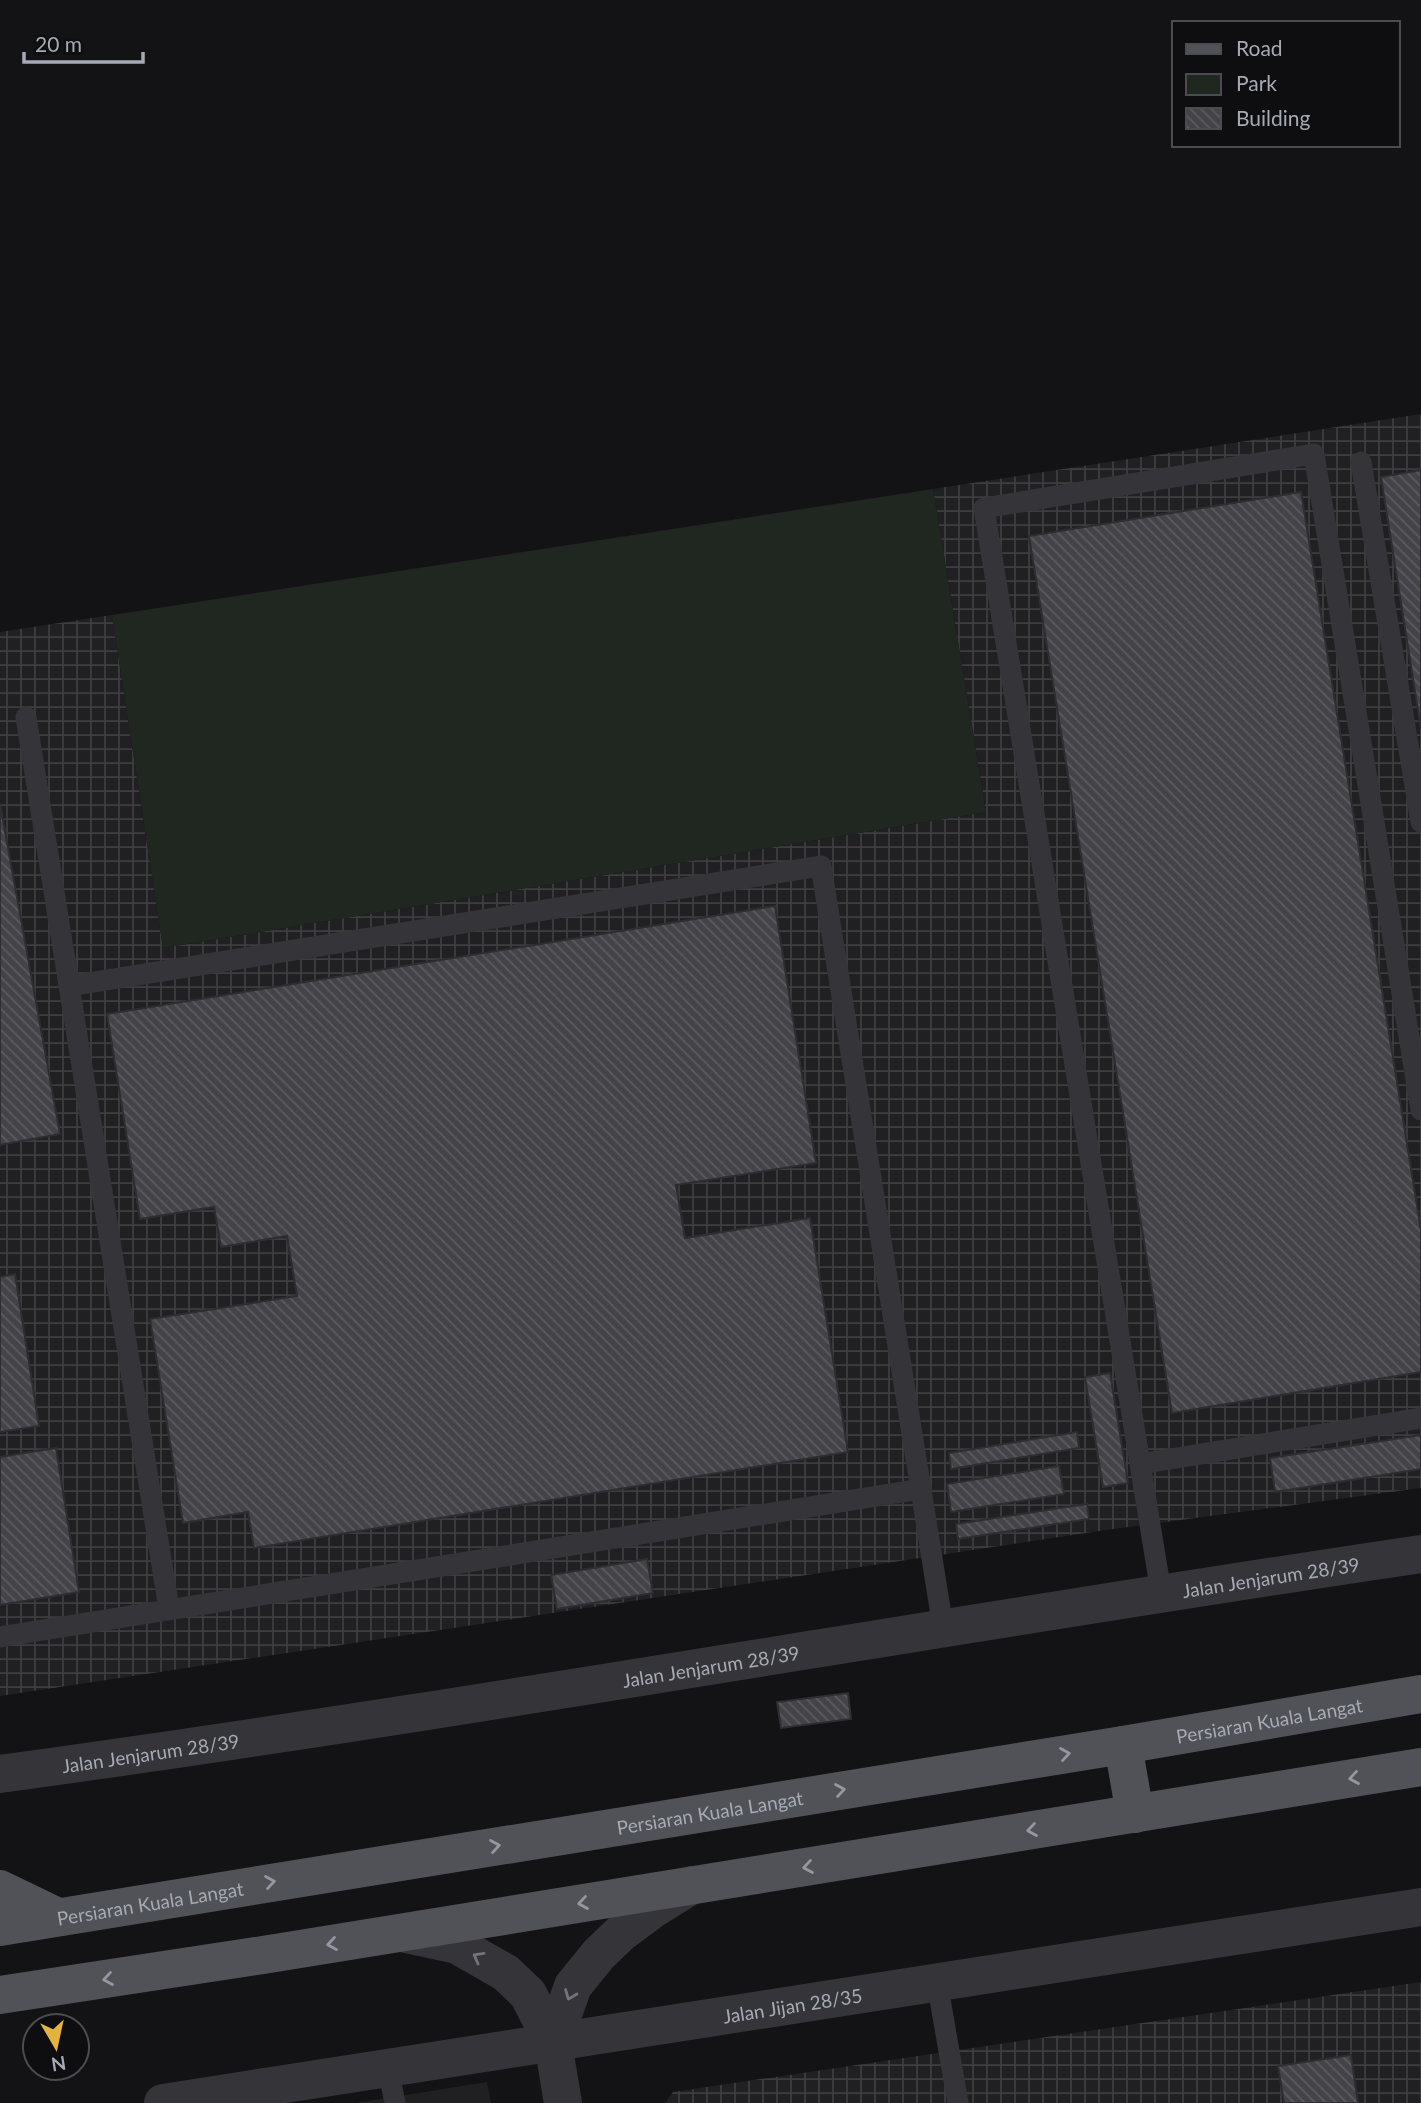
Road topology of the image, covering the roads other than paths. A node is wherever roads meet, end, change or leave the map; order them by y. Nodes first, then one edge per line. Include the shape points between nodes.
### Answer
1 (1361, 462) dead end
2 (26, 717) dead end
3 (1421, 822) edge
4 (69, 986) junction
5 (1421, 1110) edge
6 (1421, 1418) edge
7 (1140, 1464) junction
8 (921, 1489) junction
9 (1421, 1554) edge
10 (1161, 1592) junction
11 (169, 1609) junction
12 (943, 1627) junction
13 (0, 1637) edge
14 (1421, 1694) edge
15 (1123, 1745) junction
16 (1421, 1768) edge
17 (0, 1774) edge
18 (1135, 1814) junction
19 (692, 1885) junction
20 (0, 1889) edge
21 (1421, 1907) edge
22 (58, 1917) junction
23 (0, 1927) edge
24 (400, 1933) junction
25 (937, 1982) junction
26 (0, 1995) edge
27 (553, 2043) junction
28 (392, 2085) edge
29 (242, 2097) edge
30 (163, 2103) edge
31 (563, 2103) edge
32 (958, 2103) edge

1 - 3 lane
2 - 4 lane
4 - 8 lane via 821,866
4 - 11 lane
5 - 7 lane via 1314,454 984,508
6 - 7 lane
7 - 10 lane
8 - 11 lane
8 - 12 lane
9 - 10 street, Jalan Jenjarum 28/39
10 - 12 street, Jalan Jenjarum 28/39
11 - 13 lane
12 - 17 street, Jalan Jenjarum 28/39 via 236,1741
14 - 15 main road, Persiaran Kuala Langat
15 - 18 main road
22 -> 15 main road, Persiaran Kuala Langat
16 -> 18 main road
18 -> 19 main road
19 -> 24 main road
19 -> 27 street via 631,1925 599,1954 573,1986
20 - 22 main road
21 - 25 street, Jalan Jijan 28/35
22 - 23 main road, Persiaran Kuala Langat
24 -> 26 main road
27 -> 24 street via 527,1994 506,1973 457,1945
25 - 27 street, Jalan Jijan 28/35
25 - 32 lane
27 - 28 street, Jalan Jijan 28/35
27 - 31 street
28 - 29 street, Jalan Jijan 28/35
29 - 30 street, Jalan Jijan 28/35

